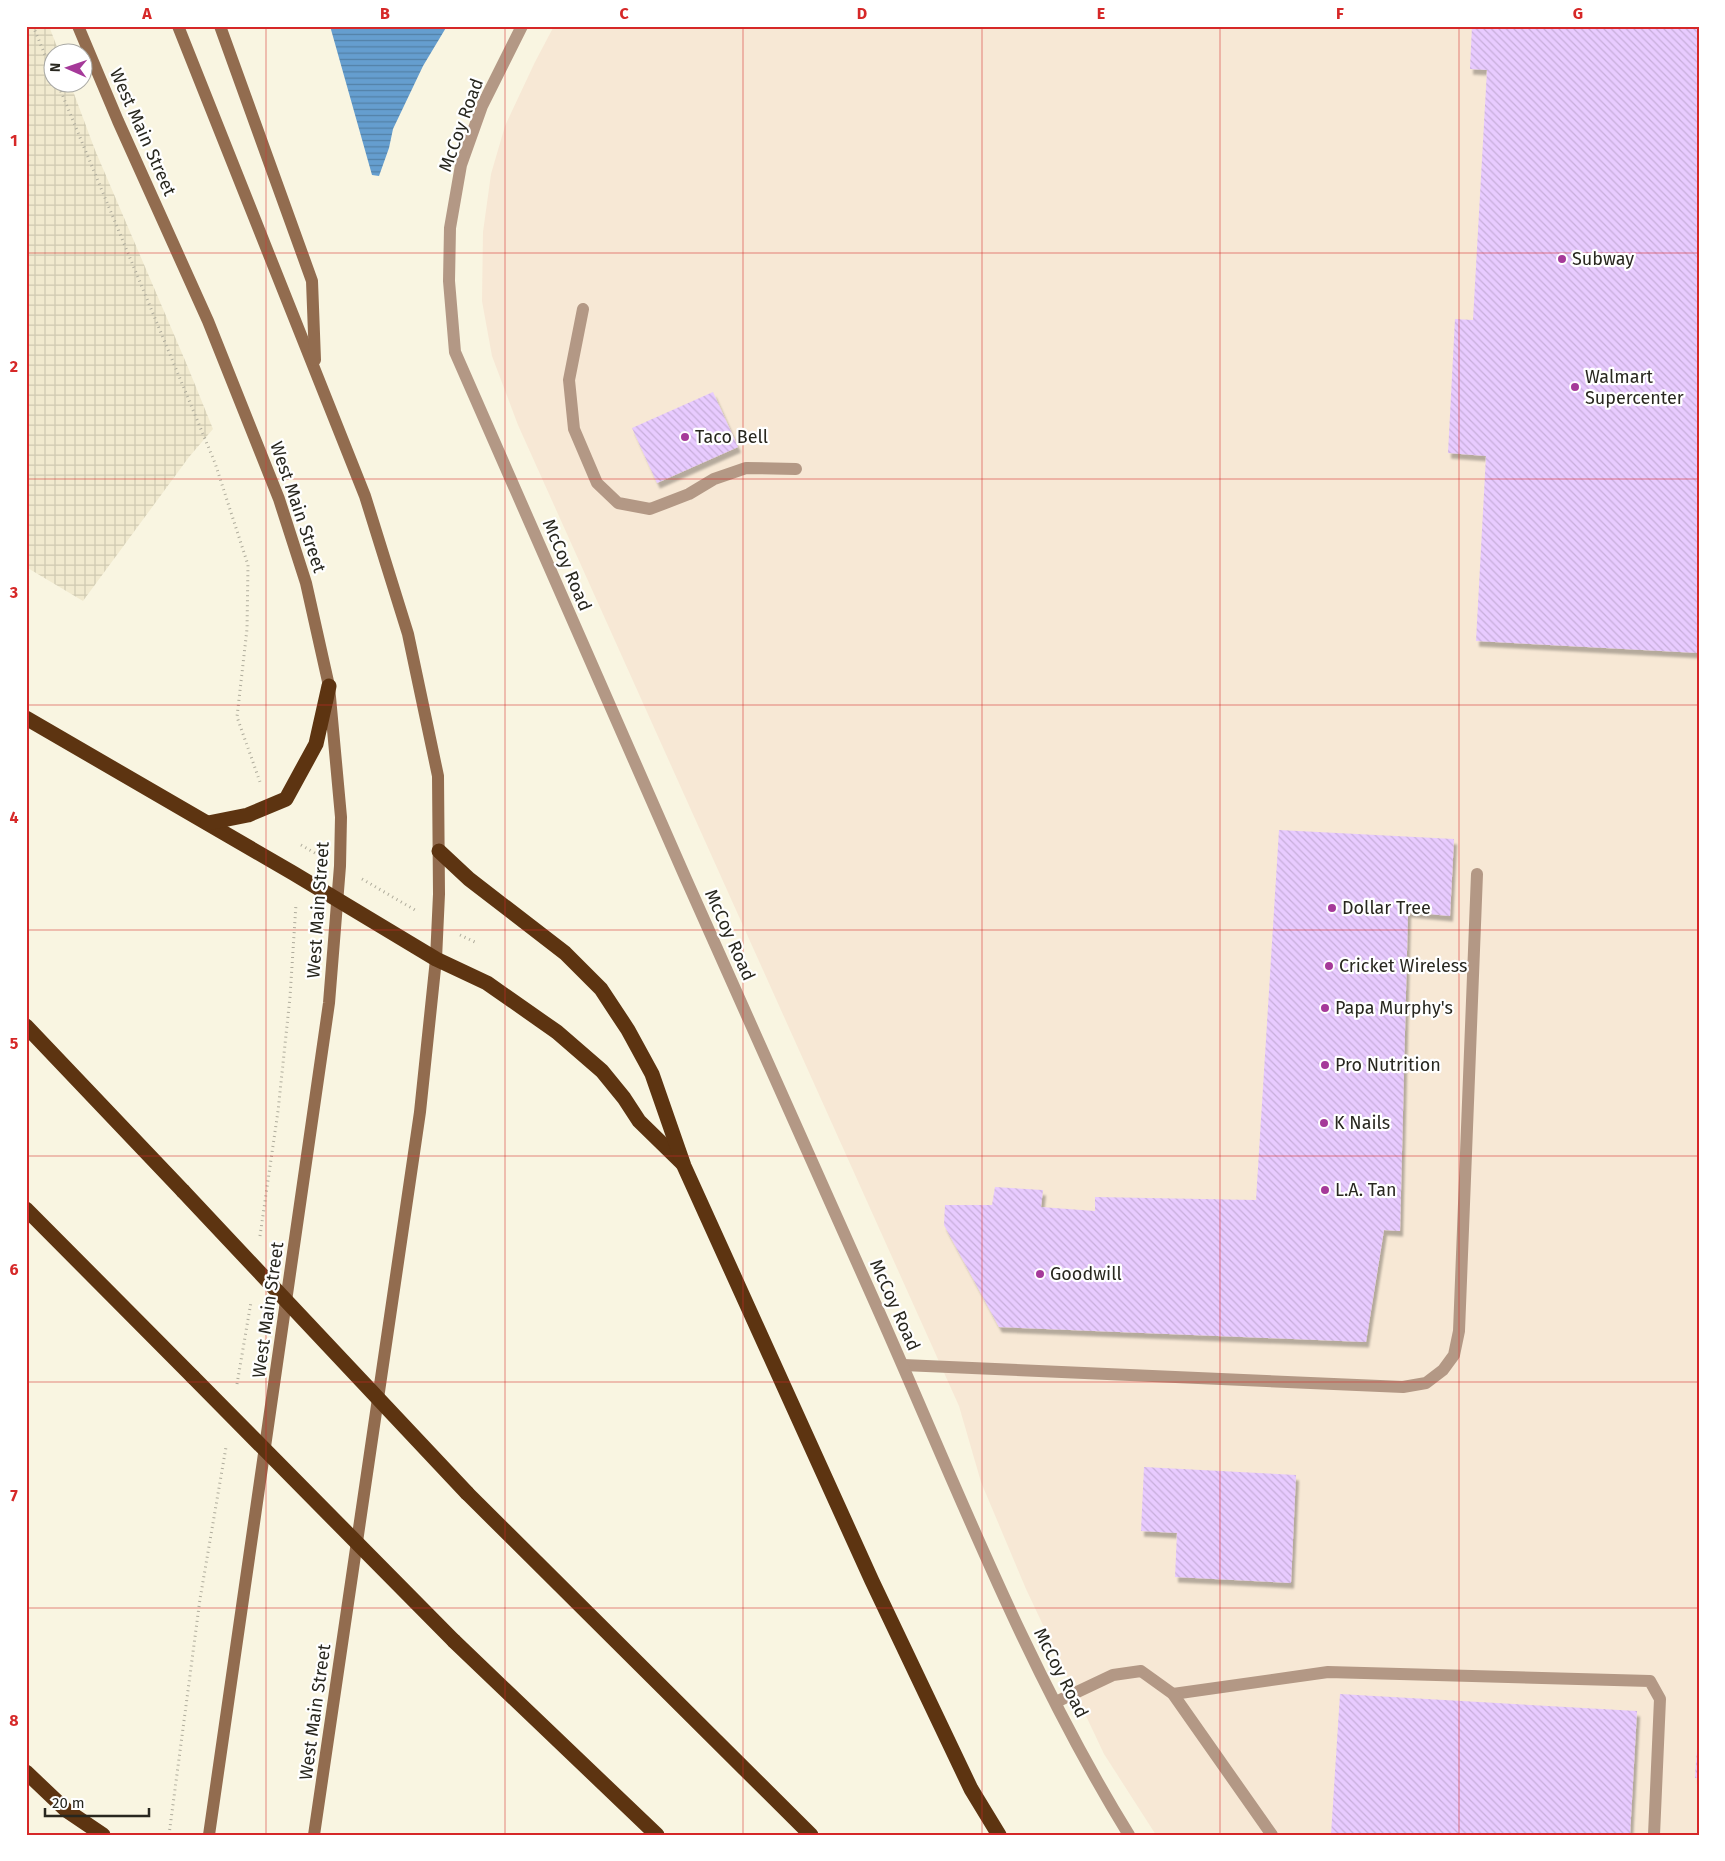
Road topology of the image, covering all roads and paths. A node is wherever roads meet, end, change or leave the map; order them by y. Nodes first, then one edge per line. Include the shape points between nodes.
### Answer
1 (33, 26) edge
2 (78, 26) edge
3 (178, 26) edge
4 (220, 26) edge
5 (522, 26) edge
6 (42, 48) edge
7 (61, 92) edge
8 (583, 310) dead end
9 (316, 370) junction
10 (796, 469) dead end
11 (329, 686) junction
12 (26, 718) edge
13 (269, 806) junction
14 (208, 823) junction
15 (296, 842) dead end
16 (439, 850) junction
17 (340, 866) junction
18 (293, 873) junction
19 (1478, 874) dead end
20 (337, 900) junction
21 (438, 924) junction
22 (477, 943) dead end
23 (436, 959) junction
24 (26, 1026) edge
25 (684, 1166) junction
26 (26, 1209) edge
27 (260, 1242) dead end
28 (251, 1299) dead end
29 (903, 1365) junction
30 (236, 1386) dead end
31 (226, 1444) dead end
32 (1173, 1694) junction
33 (1056, 1702) junction
34 (26, 1772) edge
35 (103, 1835) edge
36 (169, 1835) edge
37 (209, 1835) edge
38 (314, 1835) edge
39 (657, 1835) edge
40 (811, 1835) edge
41 (999, 1835) edge
42 (1128, 1835) edge
43 (1272, 1835) edge
44 (1654, 1835) edge

1 - 6 path
2 - 11 main road, West Main Street via 208,321 279,499 306,583
3 - 9 main road, West Main Street
4 - 9 main road via 312,282
5 - 29 street, McCoy Road via 482,106 461,165 450,228 449,281 456,352 646,792
7 - 13 path via 215,463 248,565 247,629 237,717
8 - 10 street via 569,380 574,429 597,483 618,503 650,509 746,468
9 - 16 main road, West Main Street via 365,496 408,634 438,776
11 - 13 highway via 316,744 286,799
11 - 17 main road, West Main Street via 341,817
12 - 14 highway
13 - 14 highway via 248,815
14 - 18 highway
15 - 17 path
16 - 21 main road, West Main Street
16 - 25 highway via 469,879 565,953 601,989 652,1074
17 - 20 main road, West Main Street
17 - 21 path
18 - 20 highway
18 - 27 path via 296,907 290,997
19 - 29 street via 1459,1332 1454,1355 1444,1370 1426,1383 1403,1387
20 - 23 highway
20 - 37 main road, West Main Street via 329,1003
21 - 22 path
21 - 23 main road, West Main Street
23 - 25 highway via 487,983 557,1032 602,1072 639,1121
23 - 38 main road, West Main Street via 419,1122
24 - 40 highway, bridge via 467,1493
25 - 41 highway via 872,1582 971,1789
26 - 39 highway, bridge via 454,1641
28 - 30 path
29 - 33 street, McCoy Road via 1014,1620
31 - 36 path via 200,1599
32 - 33 street via 1141,1671 1113,1674
32 - 43 street
32 - 44 street via 1328,1672 1650,1681 1660,1699
33 - 42 street, McCoy Road
34 - 35 highway via 66,1810

